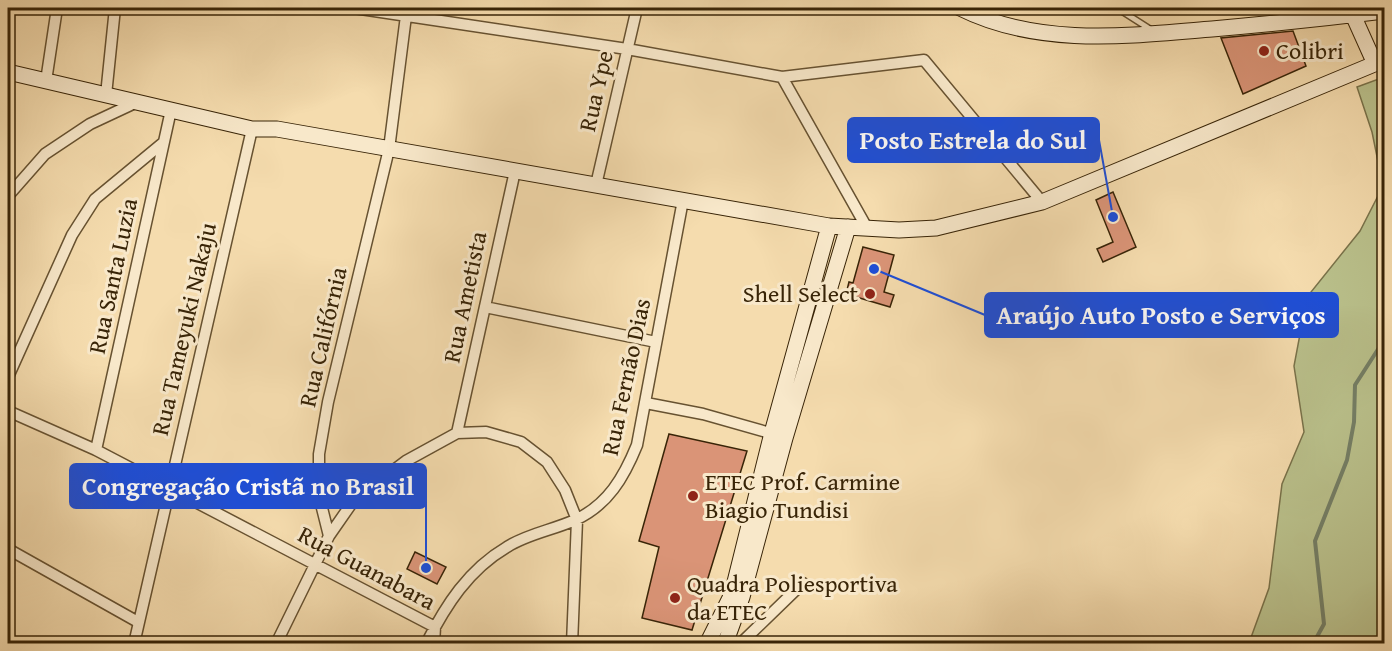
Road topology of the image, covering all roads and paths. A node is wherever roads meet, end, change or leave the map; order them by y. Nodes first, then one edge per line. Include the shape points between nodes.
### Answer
1 (57, 8) edge
2 (115, 8) edge
3 (354, 8) edge
4 (637, 8) edge
5 (960, 8) edge
6 (1117, 8) edge
7 (406, 11) edge
8 (1384, 11) edge
9 (1353, 15) junction
10 (1157, 34) junction
11 (627, 49) junction
12 (1380, 62) edge
13 (8, 72) edge
14 (782, 77) junction
15 (46, 81) junction
16 (106, 95) junction
17 (137, 102) junction
18 (171, 110) junction
19 (252, 129) junction
20 (164, 142) junction
21 (389, 148) junction
22 (514, 171) junction
23 (596, 185) junction
24 (8, 196) edge
25 (683, 200) junction
26 (1042, 202) junction
27 (829, 226) junction
28 (848, 227) junction
29 (867, 228) junction
30 (485, 308) junction
31 (656, 342) junction
32 (8, 378) edge
33 (646, 403) junction
34 (8, 411) edge
35 (457, 433) junction
36 (779, 436) junction
37 (96, 450) junction
38 (170, 488) junction
39 (576, 519) junction
40 (329, 536) junction
41 (8, 549) edge
42 (317, 564) junction
43 (803, 583) dead end
44 (138, 622) junction
45 (435, 627) junction
46 (714, 636) edge
47 (729, 639) edge
48 (134, 644) edge
49 (276, 644) edge
50 (426, 644) edge
51 (434, 644) edge
52 (572, 644) edge
53 (707, 644) edge
54 (740, 644) edge

1 - 15 street
2 - 16 street
3 - 7 street
4 - 11 street, Rua Ype
5 - 10 main road via 1014,28 1055,34
6 - 10 lane
7 - 11 street
7 - 21 street, Rua Califórnia
8 - 9 main road
9 - 10 main road
9 - 12 main road
11 - 14 street
11 - 23 street, Rua Ype
12 - 26 main road
13 - 15 main road
14 - 26 street via 924,60
14 - 29 street
15 - 16 main road
16 - 17 main road
17 - 18 main road
17 - 24 street via 90,124 45,154
18 - 19 main road
18 - 20 street, Rua Santa Luzia
19 - 21 main road via 278,129
19 - 38 street, Rua Tameyuki Nakaju
20 - 32 street via 95,199 72,235
20 - 37 street, Rua Santa Luzia
21 - 22 main road
21 - 40 street, Rua Califórnia via 319,454 319,496
22 - 23 main road
22 - 30 street, Rua Ametista
23 - 25 main road
25 - 27 main road
25 - 31 street, Rua Fernão Dias
26 - 29 main road via 936,228
27 - 28 main road
27 - 36 main road
28 - 29 main road
28 - 36 main road
30 - 31 street
30 - 35 street, Rua Ametista
31 - 33 street, Rua Fernão Dias
33 - 36 street via 703,414
33 - 39 street, Rua Fernão Dias via 638,445 625,476 606,500
34 - 37 street, Rua Guanabara
35 - 39 street via 486,432 521,442 548,462
35 - 40 street via 406,461 354,500
36 - 46 main road via 732,594
36 - 47 main road
37 - 38 street, Rua Guanabara
38 - 42 street, Rua Guanabara
38 - 44 street, Rua Tameyuki Nakaju
39 - 45 street, Rua Fernão Dias via 508,546 476,569 453,595
39 - 52 street
40 - 42 street
41 - 44 street
42 - 45 street, Rua Guanabara
42 - 49 street
43 - 54 street
44 - 48 street, Rua Tameyuki Nakaju
45 - 50 street, Rua Fernão Dias
45 - 51 street, Rua Guanabara
46 - 53 main road

